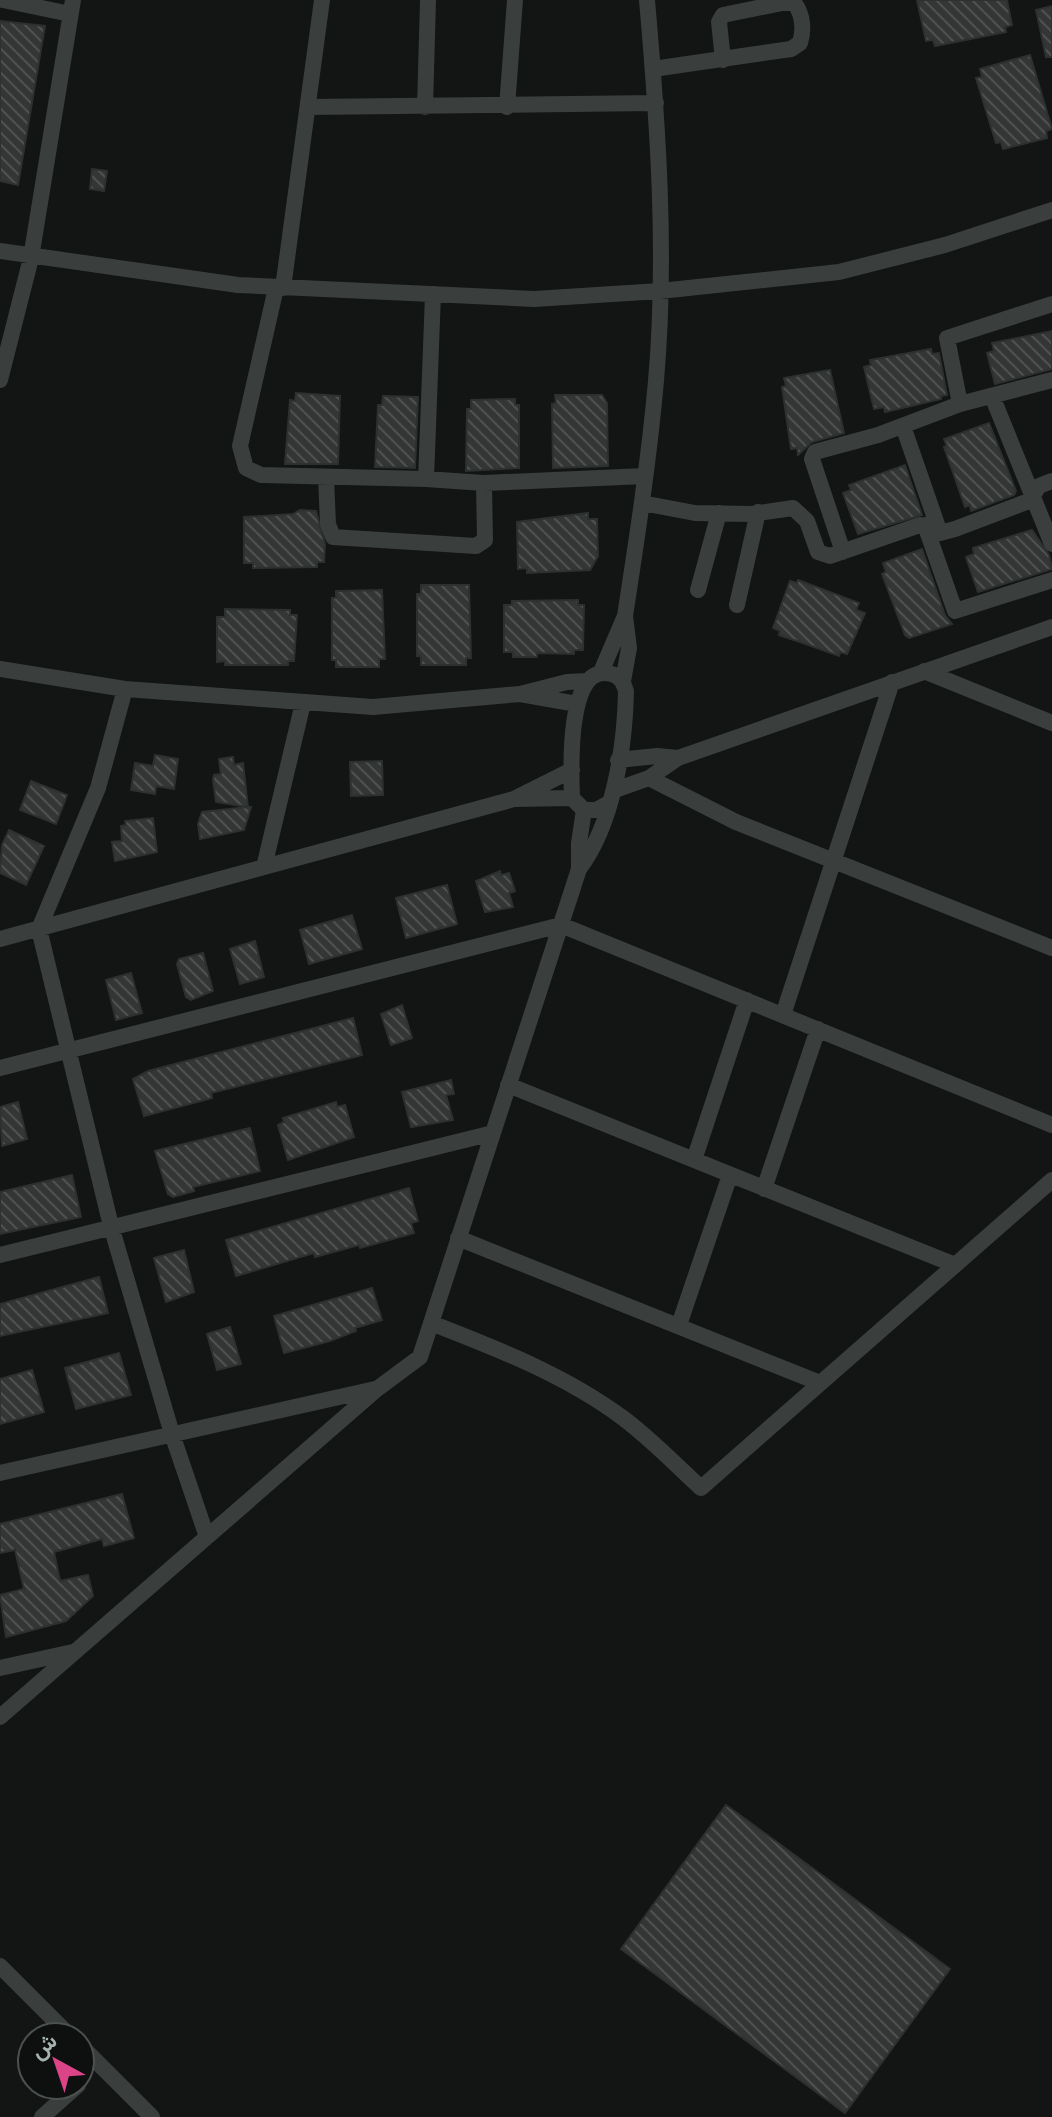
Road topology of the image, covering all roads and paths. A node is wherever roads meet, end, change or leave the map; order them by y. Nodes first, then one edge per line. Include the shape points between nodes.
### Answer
1 (3, 0) edge
2 (322, 0) edge
3 (428, 0) edge
4 (515, 0) edge
5 (647, 0) edge
6 (72, 7) edge
7 (723, 60) junction
8 (653, 69) junction
9 (656, 103) junction
10 (308, 107) junction
11 (425, 107) junction
12 (507, 107) junction
13 (1052, 210) edge
14 (0, 251) edge
15 (31, 258) junction
16 (279, 288) junction
17 (660, 291) junction
18 (433, 294) junction
19 (1052, 304) edge
20 (0, 380) edge
21 (1052, 380) edge
22 (992, 396) junction
23 (960, 404) junction
24 (903, 426) junction
25 (645, 476) junction
26 (326, 477) junction
27 (426, 479) junction
28 (1052, 481) edge
29 (484, 483) junction
30 (1033, 495) junction
31 (642, 503) junction
32 (758, 512) junction
33 (719, 513) junction
34 (932, 529) junction
35 (1052, 544) edge
36 (843, 552) junction
37 (1052, 580) edge
38 (698, 590) dead end
39 (737, 605) dead end
40 (625, 616) junction
41 (1052, 627) edge
42 (0, 669) edge
43 (924, 671) junction
44 (601, 672) junction
45 (586, 681) junction
46 (623, 681) junction
47 (892, 682) junction
48 (125, 689) junction
49 (520, 694) junction
50 (303, 703) junction
51 (577, 704) junction
52 (1052, 723) edge
53 (678, 758) junction
54 (618, 760) junction
55 (572, 770) junction
56 (649, 778) junction
57 (612, 796) junction
58 (514, 799) junction
59 (578, 804) junction
60 (833, 860) junction
61 (264, 867) junction
62 (579, 869) junction
63 (561, 925) junction
64 (39, 929) junction
65 (0, 939) edge
66 (1052, 948) edge
67 (747, 1000) junction
68 (783, 1015) junction
69 (818, 1029) junction
70 (67, 1051) junction
71 (0, 1068) edge
72 (508, 1085) junction
73 (1052, 1125) edge
74 (493, 1133) junction
75 (694, 1160) junction
76 (730, 1175) junction
77 (1052, 1180) edge
78 (764, 1189) junction
79 (111, 1226) junction
80 (458, 1238) junction
81 (0, 1255) edge
82 (955, 1265) junction
83 (431, 1323) junction
84 (679, 1325) junction
85 (820, 1383) junction
86 (377, 1389) junction
87 (172, 1434) junction
88 (0, 1473) edge
89 (207, 1537) junction
90 (75, 1652) junction
91 (0, 1668) edge
92 (0, 1717) edge
93 (0, 1966) edge
94 (55, 2021) edge
95 (96, 2061) edge
96 (100, 2065) junction
97 (96, 2069) edge
98 (60, 2101) edge
99 (42, 2117) edge
100 (152, 2117) edge

1 - 6 street
2 - 10 street
3 - 11 street
4 - 12 street
5 - 8 street
6 - 15 street
7 - 7 street via 791,49 803,33 800,11 787,2 723,15
7 - 8 street
8 - 9 street
9 - 12 street
9 - 17 street
10 - 11 street
10 - 16 street
11 - 12 street
13 - 17 street via 839,272
14 - 15 street
15 - 16 street
15 - 20 street
16 - 18 street
16 - 26 street via 240,458 261,475
17 - 18 street via 534,299
17 - 25 street
18 - 27 street
19 - 23 street via 947,338
21 - 22 street
22 - 23 street
22 - 30 street
23 - 24 street
24 - 34 street
24 - 36 street via 813,454
25 - 29 street
25 - 31 street
26 - 27 street
26 - 29 street via 333,537 476,546 485,540
27 - 29 street
28 - 30 street
30 - 34 street via 1021,504
30 - 35 street
31 - 33 street
31 - 40 street
32 - 33 street
32 - 36 street via 799,511 818,552
32 - 39 street
33 - 38 street
34 - 36 street
34 - 37 street via 955,611
40 - 44 street
40 - 46 street via 629,648
41 - 43 street
42 - 48 street
43 - 47 street
43 - 52 street
44 - 45 street
44 - 46 street
45 - 49 street
45 - 51 street
46 - 54 street via 626,702
47 - 53 street
47 - 60 street
48 - 50 street
48 - 64 street via 98,788
49 - 50 street via 420,706
49 - 51 street
50 - 61 street
51 - 55 street
53 - 54 street
53 - 56 street
54 - 57 street
55 - 58 street
55 - 59 street
56 - 57 street
56 - 60 street via 736,822
57 - 59 street via 596,810
57 - 62 street via 594,850
58 - 59 street
58 - 61 street
59 - 62 street
60 - 66 street
60 - 68 street
61 - 64 street
62 - 63 street
63 - 67 street
63 - 70 street
63 - 72 street
64 - 65 street
64 - 70 street
67 - 68 street
67 - 75 street
68 - 69 street
69 - 73 street
69 - 78 street
70 - 71 street
70 - 79 street
72 - 74 street
72 - 75 street
74 - 79 street
74 - 80 street
75 - 76 street
76 - 78 street
76 - 84 street
77 - 82 street
78 - 82 street
79 - 81 street
79 - 87 street
80 - 83 street
80 - 84 street
82 - 85 street
83 - 85 street via 507,1352 587,1394 701,1488
83 - 86 street via 420,1357
84 - 85 street
86 - 87 street
86 - 89 street
87 - 88 street
87 - 89 street
89 - 90 street
90 - 91 street
90 - 92 street
93 - 94 street
95 - 96 street
96 - 97 street
96 - 100 street
98 - 99 street

